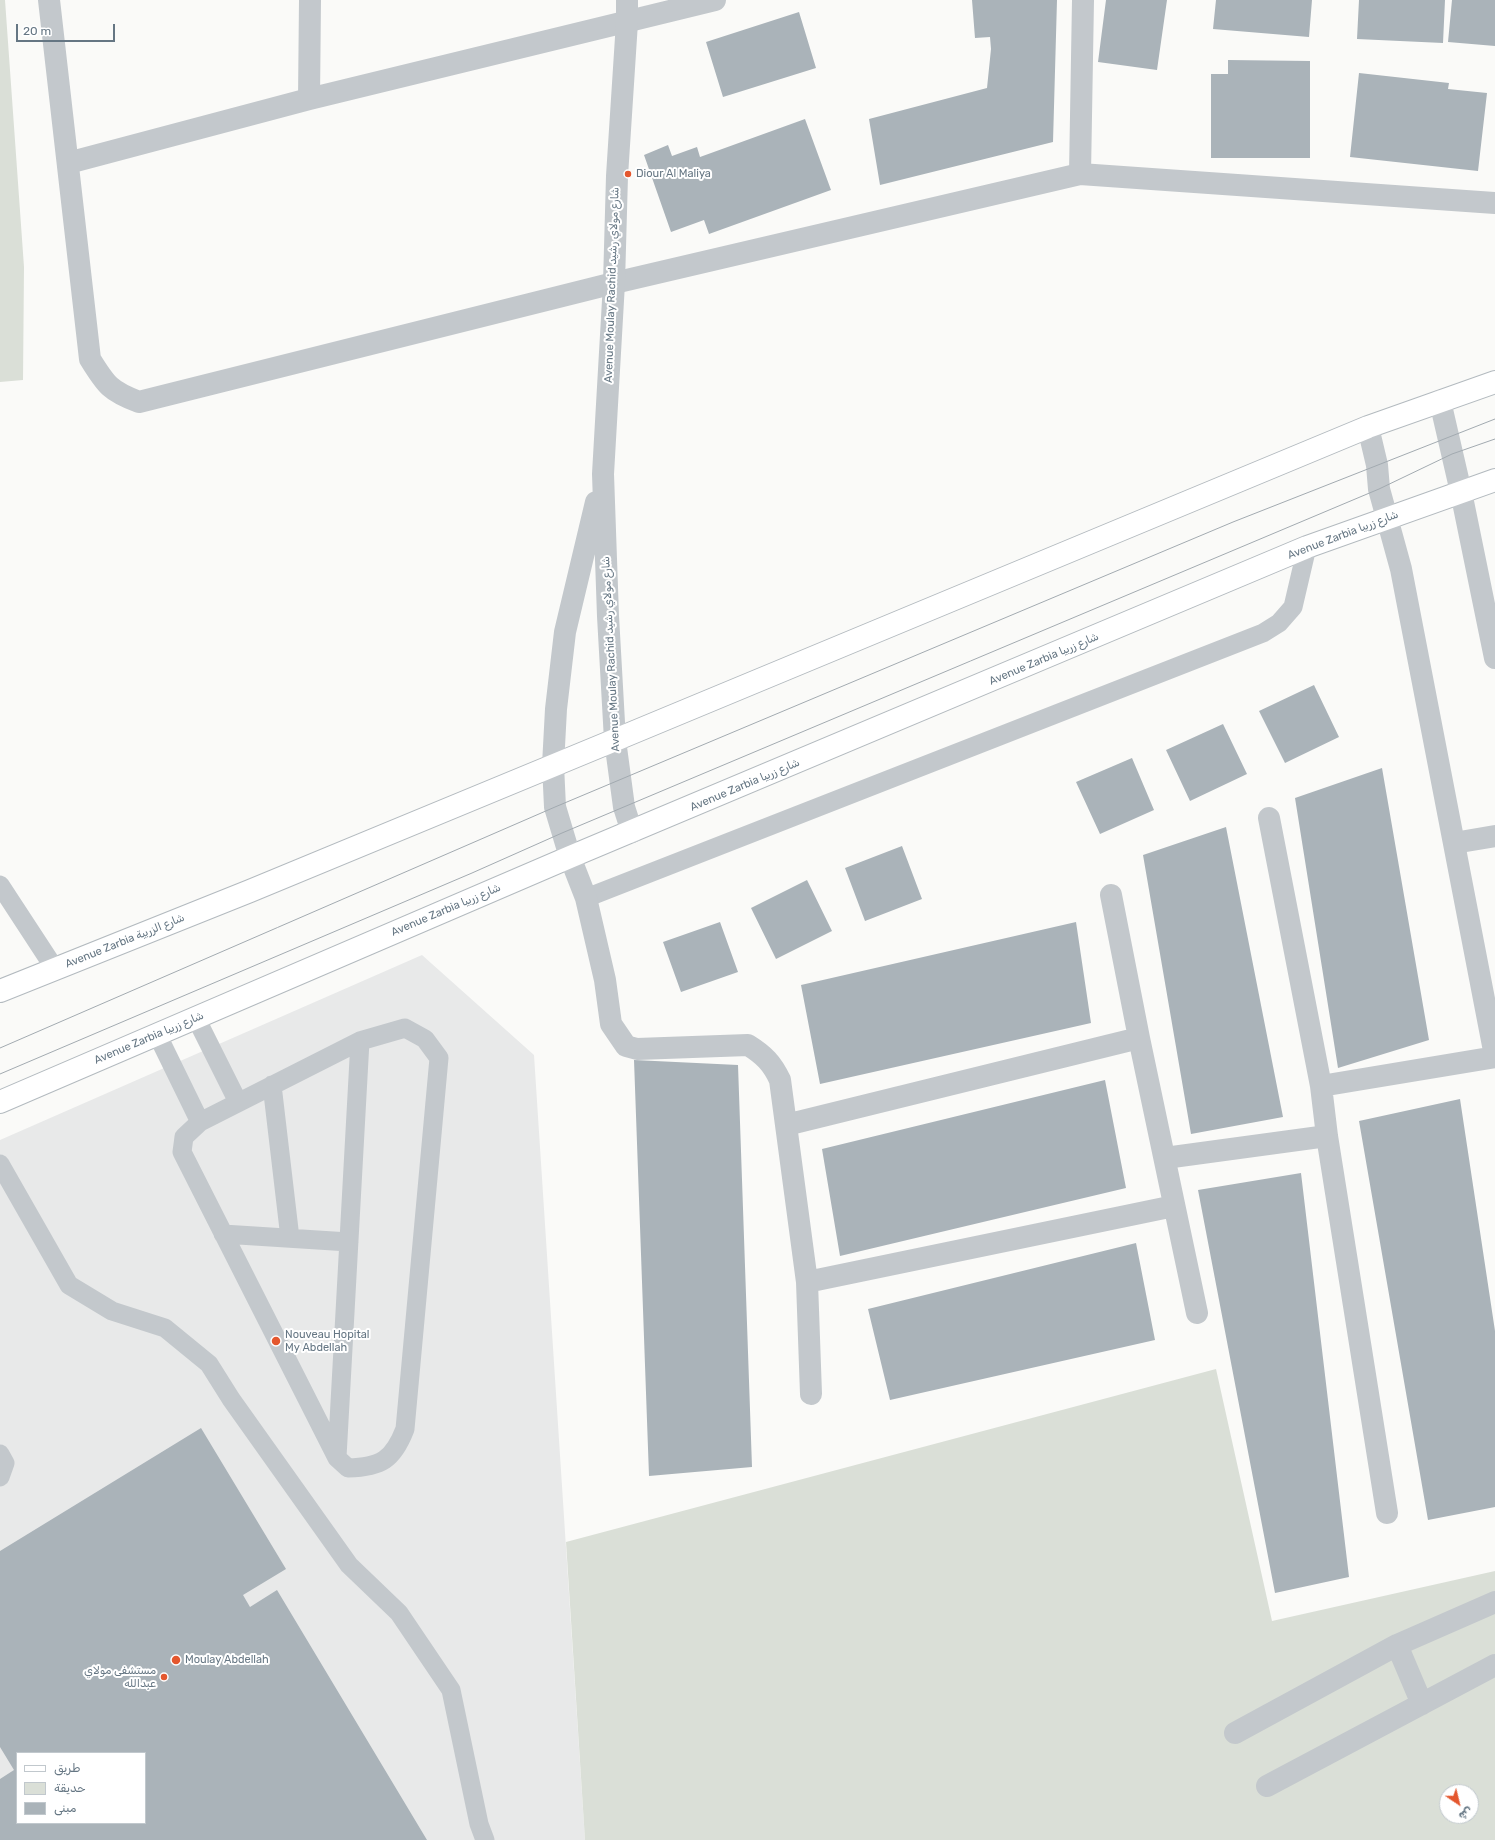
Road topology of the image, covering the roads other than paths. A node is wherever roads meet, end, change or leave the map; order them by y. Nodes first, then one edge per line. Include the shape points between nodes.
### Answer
1 (49, 0) edge
2 (310, 0) edge
3 (627, 0) edge
4 (715, 0) edge
5 (1083, 0) edge
6 (627, 22) junction
7 (309, 99) junction
8 (68, 163) junction
9 (1080, 174) junction
10 (1495, 202) edge
11 (614, 283) junction
12 (1495, 382) edge
13 (1440, 401) junction
14 (1368, 427) junction
15 (602, 474) junction
16 (1495, 480) edge
17 (1461, 492) junction
18 (1389, 518) junction
19 (1307, 547) junction
20 (1495, 658) edge
21 (615, 740) junction
22 (553, 765) junction
23 (1269, 818) dead end
24 (632, 832) junction
25 (1495, 836) edge
26 (1454, 843) junction
27 (570, 857) junction
28 (0, 885) edge
29 (1111, 895) dead end
30 (586, 898) junction
31 (55, 969) junction
32 (0, 991) edge
33 (196, 1018) junction
34 (157, 1034) junction
35 (1139, 1038) junction
36 (360, 1041) junction
37 (1495, 1056) edge
38 (272, 1085) junction
39 (1321, 1086) junction
40 (0, 1102) edge
41 (238, 1102) junction
42 (200, 1122) junction
43 (786, 1125) junction
44 (1327, 1136) junction
45 (1165, 1158) junction
46 (0, 1164) edge
47 (1174, 1206) junction
48 (223, 1234) junction
49 (290, 1238) junction
50 (349, 1242) junction
51 (807, 1282) junction
52 (1197, 1313) dead end
53 (811, 1394) dead end
54 (0, 1454) edge
55 (337, 1458) junction
56 (0, 1478) edge
57 (1387, 1513) dead end
58 (1495, 1602) edge
59 (1397, 1645) junction
60 (1495, 1665) edge
61 (1422, 1704) junction
62 (1235, 1733) dead end
63 (1267, 1786) dead end
64 (484, 1840) edge

1 - 8 street
2 - 7 street
3 - 6 street, Avenue Moulay Rachid شارع مولاي رشيد
4 - 6 street
5 - 9 street
6 - 7 street
6 - 11 street, Avenue Moulay Rachid شارع مولاي رشيد via 617,176
7 - 8 street
8 - 11 street via 90,359 103,380 118,394 139,402
9 - 10 street
9 - 11 street
11 - 15 street, Avenue Moulay Rachid شارع مولاي رشيد
12 - 13 main road
13 - 14 main road
13 - 17 street
14 - 18 street via 1377,466 1379,489
14 - 21 main road
15 - 21 street, Avenue Moulay Rachid شارع مولاي رشيد
15 - 22 street, Avenue Moulay Rachid شارع مولاي رشيد via 565,632 556,709
16 - 17 main road, Avenue Zarbia شارع زربيا
17 - 18 main road, Avenue Zarbia شارع زربيا
17 - 20 street
18 - 19 main road, Avenue Zarbia شارع زربيا
18 - 26 street
19 - 24 main road, Avenue Zarbia شارع زربيا
19 - 30 lane via 1293,607 1280,623 1263,633
21 - 22 main road
21 - 24 street, Avenue Moulay Rachid شارع مولاي رشيد via 624,807
22 - 27 street, Avenue Moulay Rachid شارع مولاي رشيد via 555,807
22 - 31 main road, Avenue Zarbia شارع الزربية
23 - 39 street
24 - 27 main road, Avenue Zarbia شارع زربيا
25 - 26 street
26 - 37 street
27 - 30 street, Avenue Moulay Rachid شارع مولاي رشيد
27 - 33 main road, Avenue Zarbia شارع زربيا
28 - 31 lane
29 - 35 street
30 - 43 street, Avenue Moulay Rachid شارع مولاي رشيد via 605,980 611,1024 626,1046 637,1049 748,1045 768,1059 780,1080
31 - 32 main road, Avenue Zarbia شارع الزربية
33 - 34 main road, Avenue Zarbia شارع زربيا
33 - 41 lane
34 - 40 main road, Avenue Zarbia شارع زربيا
34 - 42 lane
35 - 43 street
35 - 45 street
36 - 38 lane
36 - 50 lane
36 - 55 lane via 405,1028 425,1039 438,1058 405,1429 398,1446 384,1461 363,1468 348,1468
37 - 39 street
38 - 41 lane
38 - 49 lane
39 - 44 street
41 - 42 lane
42 - 48 lane via 184,1137 182,1152
43 - 51 street, Avenue Moulay Rachid شارع مولاي رشيد
44 - 45 street
44 - 57 street
45 - 47 street
46 - 64 lane via 69,1285 112,1311 165,1328 209,1364 349,1565 399,1613 451,1690
47 - 51 street
47 - 52 street
48 - 49 lane
48 - 55 lane
49 - 50 lane
50 - 55 lane
51 - 53 street, Avenue Moulay Rachid شارع مولاي رشيد
54 - 56 lane via 5,1463
58 - 59 street
59 - 61 street
59 - 62 street
60 - 61 street
61 - 63 street

